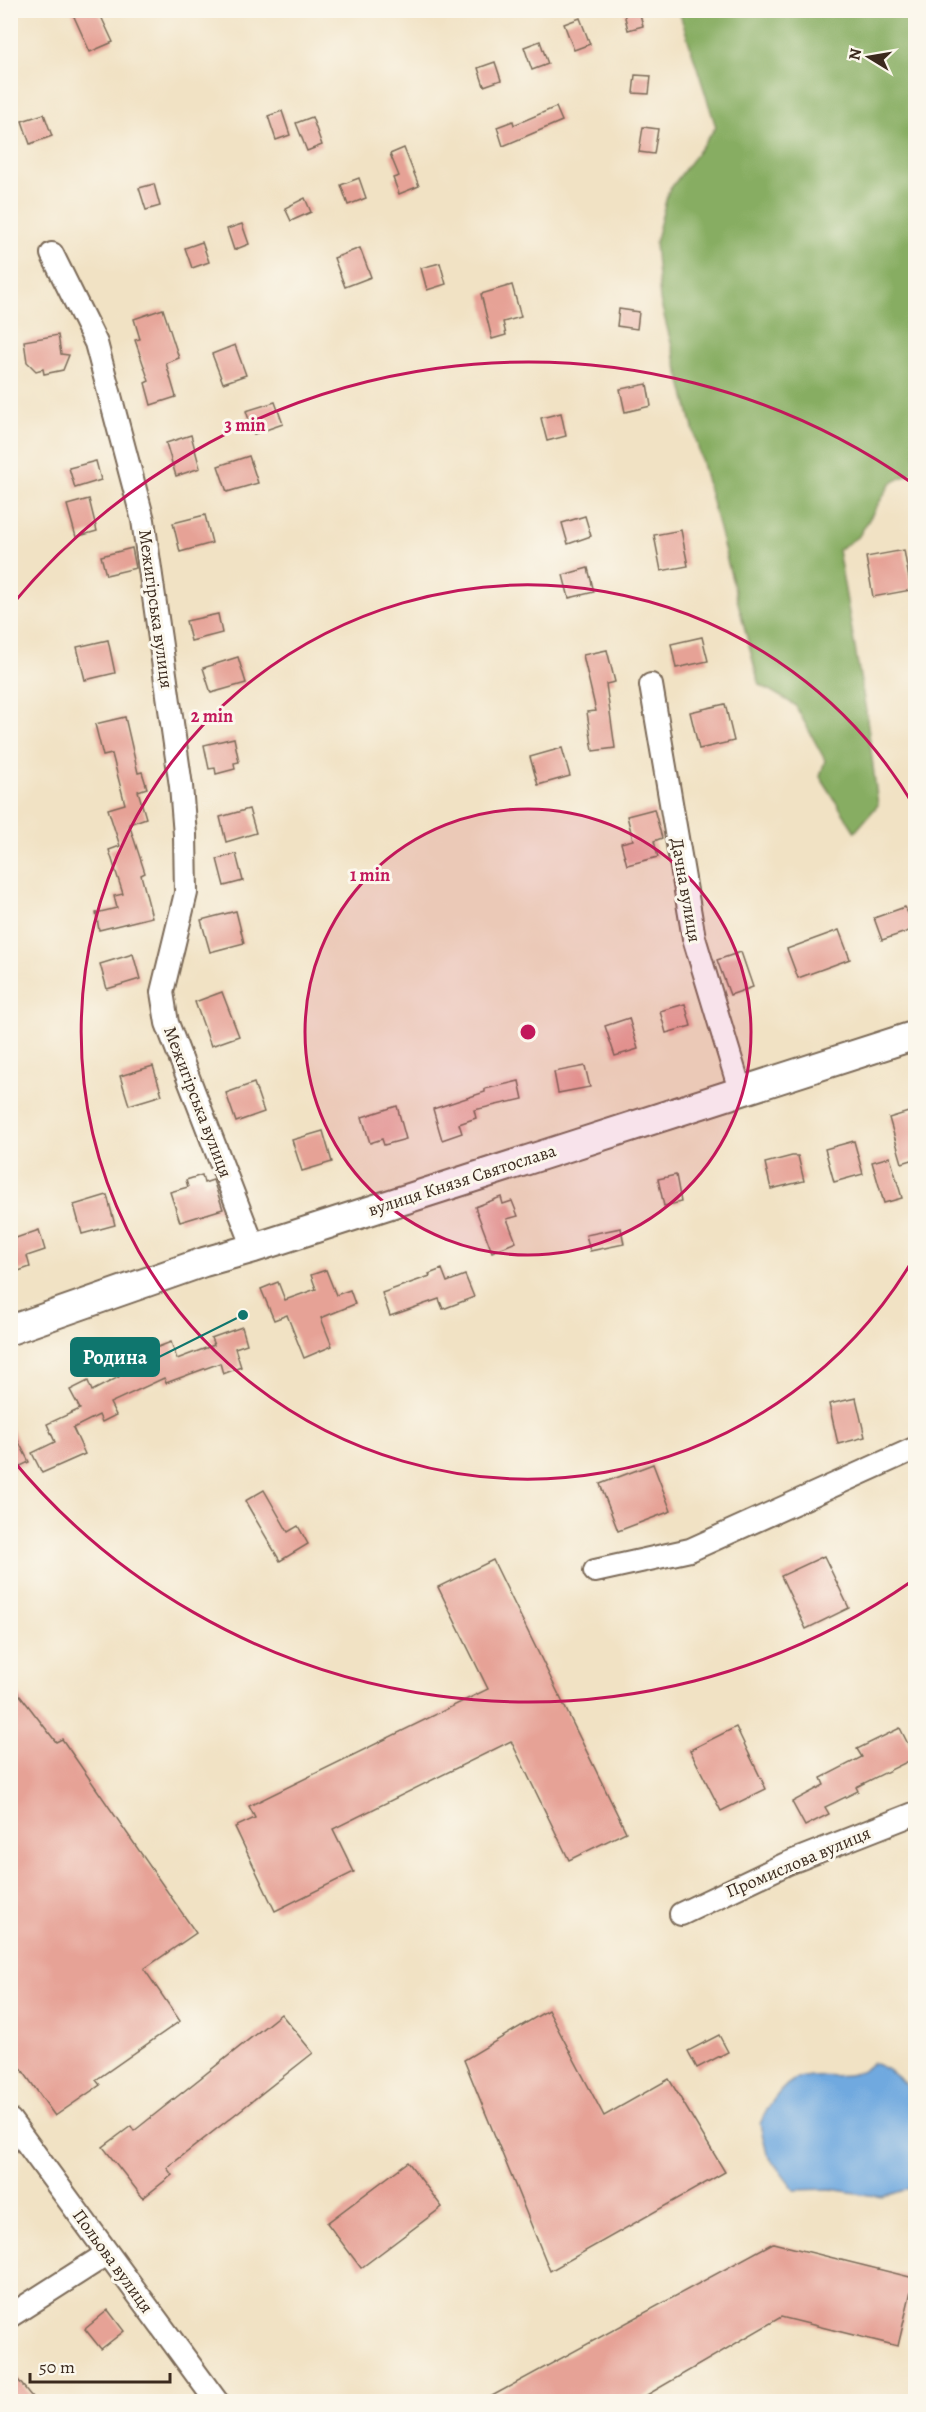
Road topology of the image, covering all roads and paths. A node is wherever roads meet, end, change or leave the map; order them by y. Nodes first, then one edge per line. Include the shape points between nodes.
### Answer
1 (52, 254) dead end
2 (651, 685) dead end
3 (915, 1035) edge
4 (740, 1090) junction
5 (254, 1248) junction
6 (10, 1330) edge
7 (915, 1448) edge
8 (595, 1571) dead end
9 (915, 1813) edge
10 (681, 1914) dead end
11 (10, 2120) edge
12 (107, 2254) junction
13 (10, 2316) edge
14 (217, 2402) edge

1 - 5 street, Межигірська вулиця via 96,343 143,520 185,835 186,893 162,992 166,1023
2 - 4 street, Дачна вулиця via 694,938
3 - 4 main road, вулиця Князя Святослава
4 - 5 main road, вулиця Князя Святослава
5 - 6 main road, вулиця Князя Святослава
7 - 8 street via 690,1550
9 - 10 street, Промислова вулиця via 786,1864
11 - 12 street, Польова вулиця
12 - 13 street
12 - 14 street, Польова вулиця

